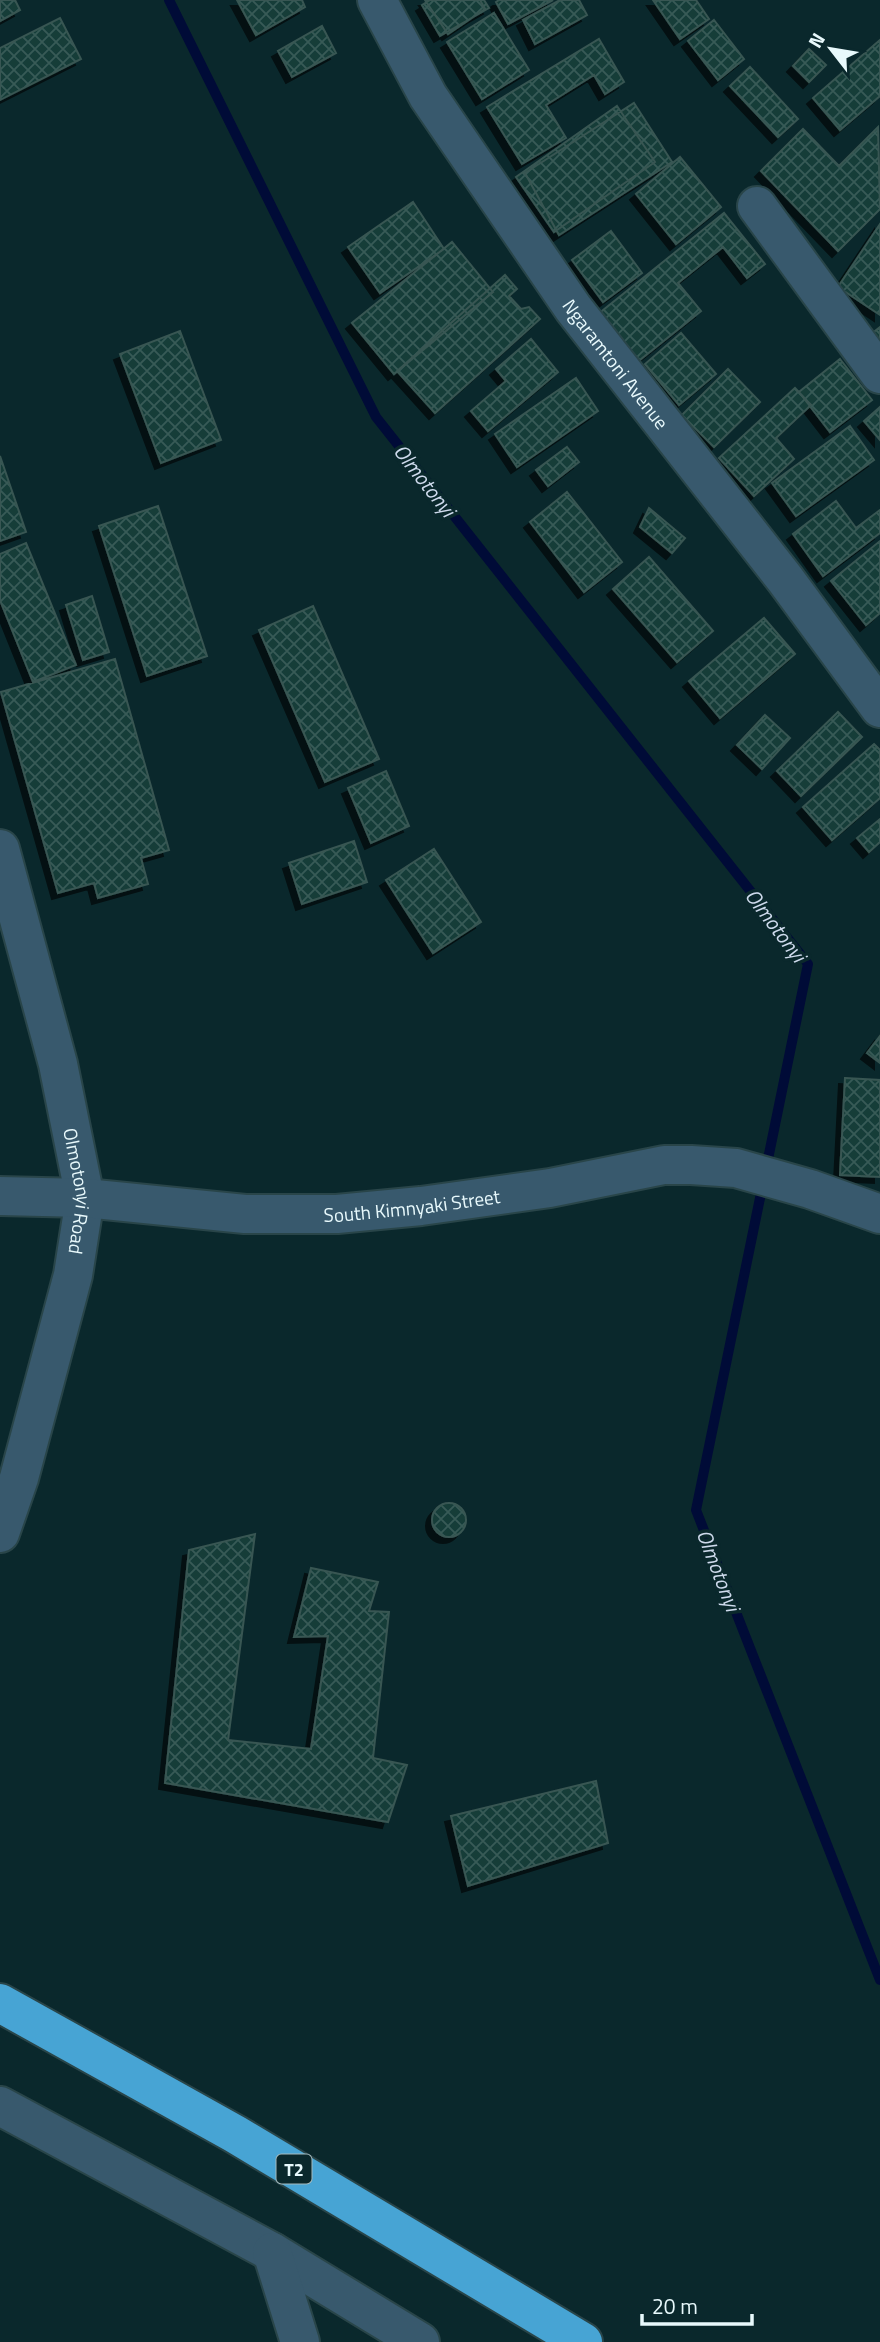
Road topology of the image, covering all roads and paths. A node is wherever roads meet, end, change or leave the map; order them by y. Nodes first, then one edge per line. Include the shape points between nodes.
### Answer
1 (377, 0) edge
2 (757, 206) dead end
3 (880, 374) edge
4 (880, 708) edge
5 (0, 849) edge
6 (0, 1196) edge
7 (85, 1198) junction
8 (880, 1214) edge
9 (0, 1533) edge
10 (0, 2003) edge
11 (0, 2106) edge
12 (272, 2252) junction
13 (300, 2342) edge
14 (420, 2342) edge
15 (583, 2342) edge

1 - 4 street, Ngaramtoni Avenue via 428,96 573,308
2 - 3 street
5 - 7 street, Olmotonyi Road via 58,1064
6 - 7 street, South Kimnyaki Street
7 - 8 street, South Kimnyaki Street via 245,1214 337,1214 550,1188 664,1166 736,1168
7 - 9 street, Olmotonyi Road via 73,1275
10 - 15 highway, T2 via 235,2134
11 - 12 street
12 - 13 street
12 - 14 street

